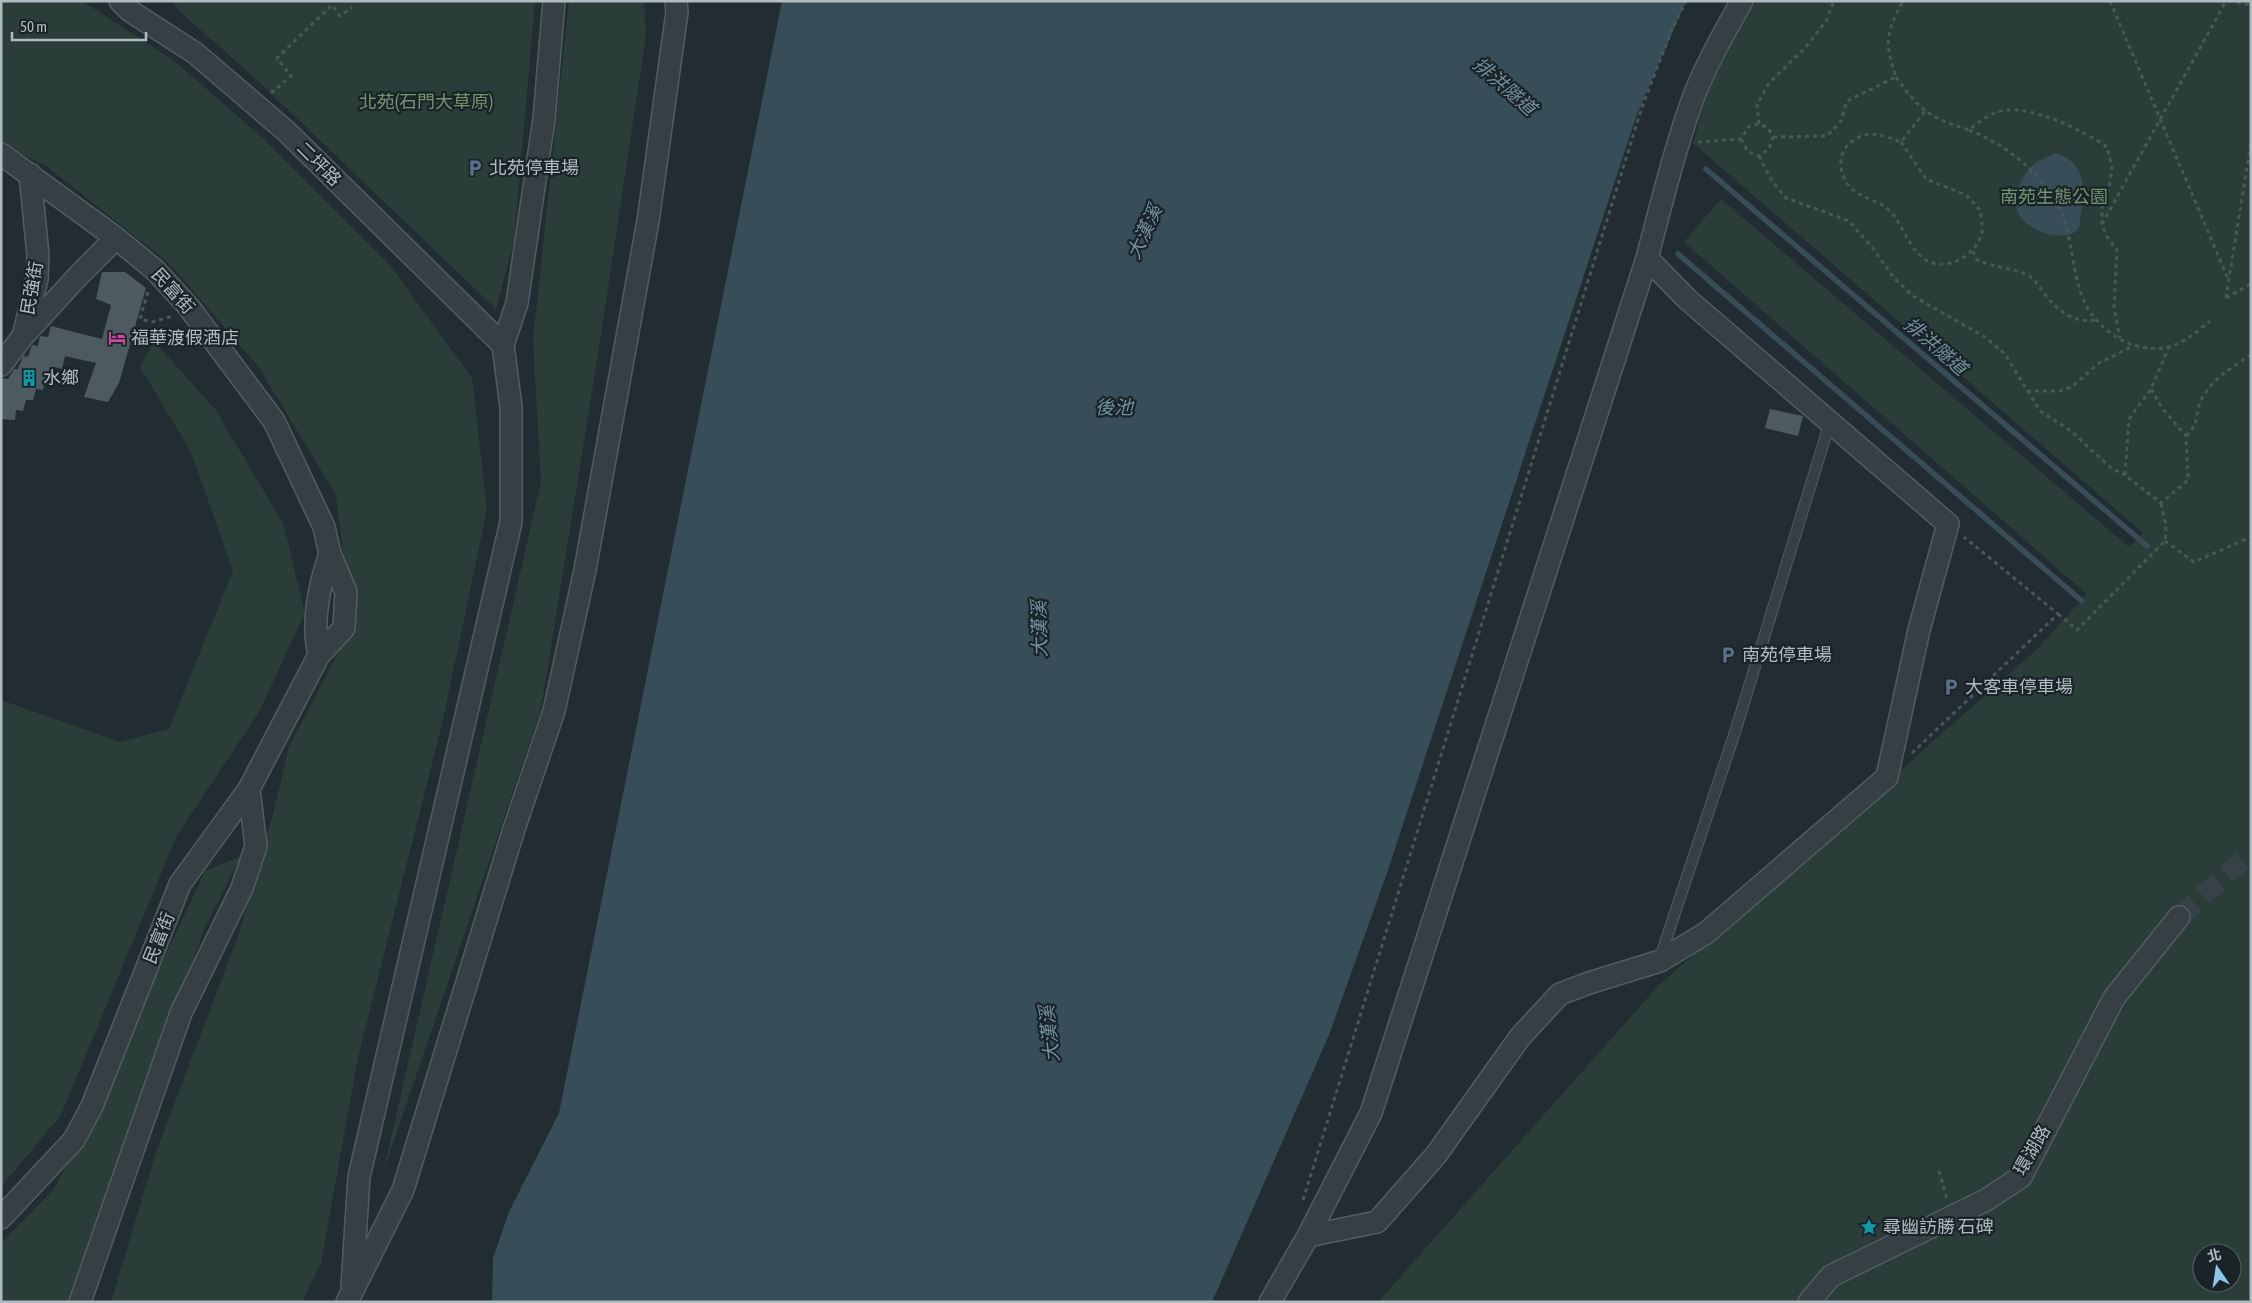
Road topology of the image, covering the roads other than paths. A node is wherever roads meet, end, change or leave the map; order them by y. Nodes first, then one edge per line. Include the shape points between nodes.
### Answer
1 (120, 1) edge
2 (554, 1) edge
3 (676, 1) edge
4 (1742, 1) edge
5 (1, 154) edge
6 (30, 174) junction
7 (116, 238) junction
8 (1647, 258) junction
9 (23, 336) junction
10 (503, 346) junction
11 (1, 365) edge
12 (1830, 421) junction
13 (330, 554) junction
14 (319, 655) junction
15 (248, 789) junction
16 (2180, 917) tunnel mouth
17 (1660, 961) junction
18 (1, 1218) edge
19 (1308, 1236) junction
20 (351, 1300) edge
21 (80, 1302) edge
22 (1270, 1302) edge
23 (1808, 1302) edge

1 - 10 street, 二坪路 via 130,11 195,52 286,132
2 - 10 street via 544,119 518,302
3 - 20 street via 648,221 585,570 554,712 514,829 403,1190
4 - 8 street via 1696,91 1678,143
5 - 6 street, 民富街
6 - 7 street, 民富街
6 - 9 street, 民強街 via 38,279
7 - 9 street
7 - 13 street, 民富街 via 155,270 188,306 274,421 316,507
8 - 12 street via 1687,299
8 - 19 street via 1371,1113
9 - 11 street, 民強街
10 - 20 street via 511,407 511,522 359,1177
12 - 17 lane via 1735,732
12 - 17 street via 1948,524 1919,630 1887,777 1706,933
13 - 14 street via 320,582 315,638
13 - 14 street, 民富街 via 346,592 344,628
14 - 15 street, 民富街
15 - 18 street, 民富街 via 180,884 92,1106 74,1140
15 - 21 street via 256,846 242,888 181,1013
16 - 23 street, 環湖路 via 2114,998 2021,1177 1986,1200 1831,1276
17 - 19 street via 1560,994 1520,1038 1436,1155 1377,1222
19 - 22 street

